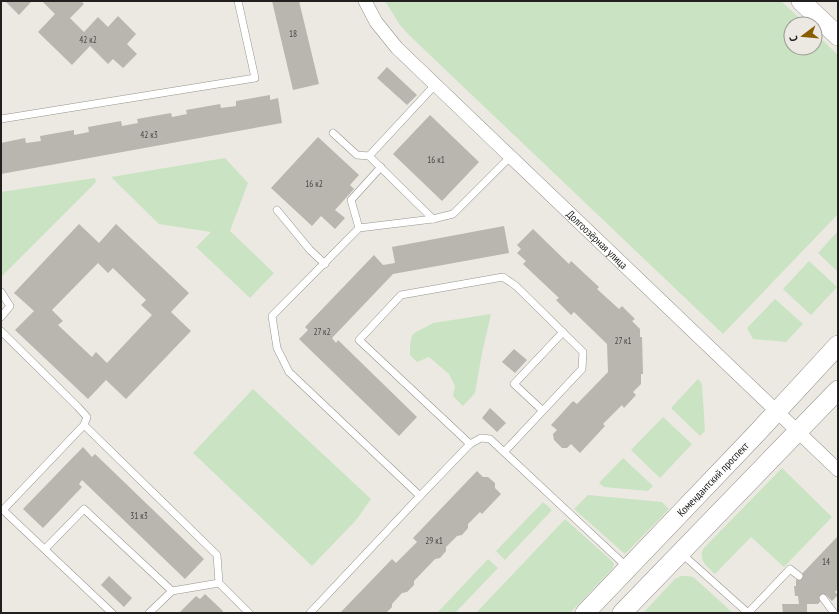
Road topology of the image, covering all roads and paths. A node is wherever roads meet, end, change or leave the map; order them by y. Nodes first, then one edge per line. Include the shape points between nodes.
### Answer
1 (238, 1) edge
2 (365, 1) edge
3 (801, 1) edge
4 (838, 36) edge
5 (435, 85) junction
6 (1, 119) edge
7 (334, 134) dead end
8 (369, 156) junction
9 (510, 157) junction
10 (381, 167) junction
11 (277, 210) dead end
12 (433, 219) junction
13 (359, 228) junction
14 (325, 264) junction
15 (1, 292) edge
16 (1, 317) edge
17 (1, 331) edge
18 (563, 332) junction
19 (838, 345) edge
20 (838, 390) edge
21 (542, 410) junction
22 (776, 411) junction
23 (84, 425) junction
24 (798, 432) junction
25 (470, 444) junction
26 (505, 452) junction
27 (838, 470) edge
28 (420, 496) junction
29 (45, 549) junction
30 (680, 552) junction
31 (628, 568) junction
32 (799, 576) dead end
33 (219, 583) junction
34 (172, 591) junction
35 (823, 598) dead end
36 (112, 613) edge
37 (149, 613) edge
38 (249, 613) edge
39 (310, 613) edge
40 (585, 613) edge
41 (622, 613) edge
42 (748, 613) edge
43 (834, 613) edge

1 - 6 lane via 255,78
2 - 5 street, Долгоозёрная улица via 376,22 397,48
3 - 4 main road
5 - 8 lane
5 - 9 street, Долгоозёрная улица
7 - 8 lane via 357,155
8 - 10 lane
9 - 12 lane via 453,214
9 - 22 street, Долгоозёрная улица
10 - 12 lane
10 - 13 lane via 351,200
11 - 14 lane
12 - 13 lane
13 - 14 lane
14 - 28 lane via 272,316 277,348 289,372
15 - 16 lane via 10,306
17 - 23 lane via 87,417
18 - 21 lane via 583,352 582,369
18 - 21 lane via 514,384
18 - 25 lane via 516,286 502,278 401,295 358,340
19 - 22 main road, Комендантский проспект
20 - 24 main road
21 - 26 lane
22 - 24 street, Долгоозёрная улица
22 - 31 main road, Комендантский проспект
23 - 29 lane via 3,510
23 - 33 lane via 217,555
24 - 27 street, Долгоозёрная улица
24 - 30 main road
25 - 26 lane via 481,438 490,439
25 - 28 lane
26 - 31 lane
28 - 39 lane
29 - 34 lane via 84,509
29 - 36 lane
30 - 41 main road
30 - 42 lane
31 - 40 main road, Комендантский проспект
32 - 42 lane via 790,569
33 - 34 lane
33 - 38 lane
34 - 37 lane
35 - 43 lane

